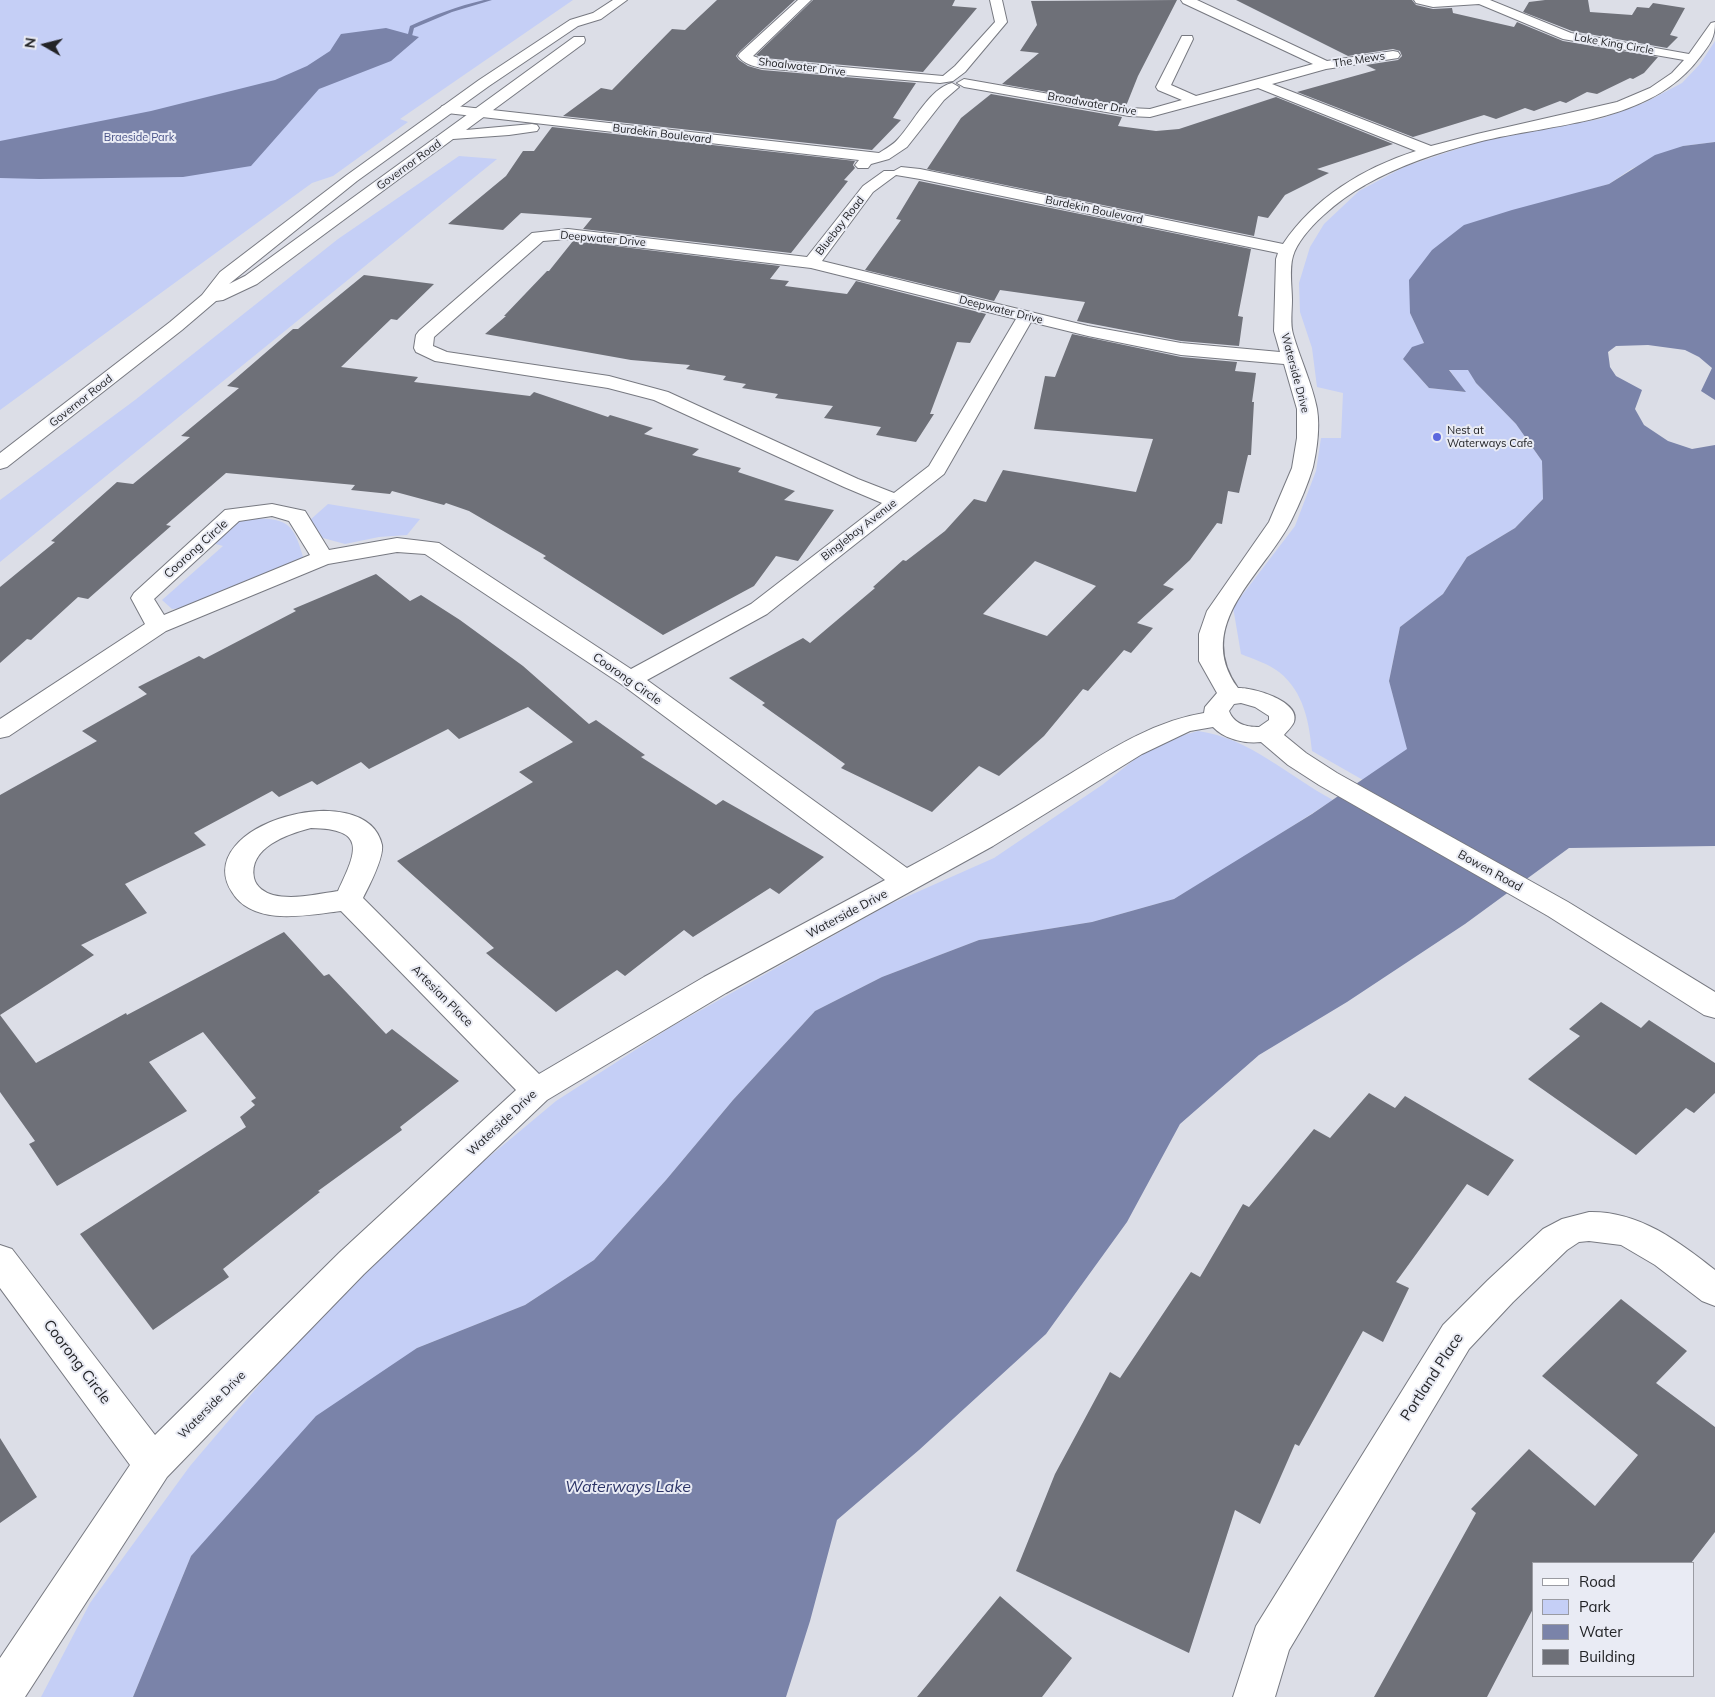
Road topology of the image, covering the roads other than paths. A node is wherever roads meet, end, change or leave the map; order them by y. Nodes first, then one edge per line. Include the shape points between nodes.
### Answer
1 (621, 0) edge
2 (805, 0) edge
3 (996, 0) edge
4 (1187, 0) edge
5 (1420, 0) edge
6 (1483, 0) edge
7 (597, 16) junction
8 (1715, 26) edge
9 (1187, 39) dead end
10 (1393, 55) dead end
11 (1692, 58) junction
12 (1325, 65) junction
13 (950, 83) junction
14 (1258, 83) junction
15 (1196, 101) junction
16 (519, 103) junction
17 (442, 113) junction
18 (475, 116) junction
19 (532, 128) junction
20 (450, 135) junction
21 (1429, 151) junction
22 (895, 160) junction
23 (867, 169) junction
24 (868, 189) junction
25 (1291, 245) junction
26 (811, 263) junction
27 (208, 299) junction
28 (1026, 316) junction
29 (1291, 358) junction
30 (0, 463) edge
31 (896, 501) junction
32 (323, 558) junction
33 (158, 626) junction
34 (630, 679) junction
35 (1224, 707) junction
36 (0, 730) edge
37 (1266, 733) junction
38 (907, 882) junction
39 (348, 900) dead end
40 (1715, 1007) edge
41 (536, 1091) junction
42 (0, 1260) edge
43 (1715, 1290) edge
44 (153, 1464) junction
45 (1, 1697) edge
46 (1254, 1697) edge

1 - 7 street, Governor Road
2 - 13 street, Shoalwater Drive via 745,56 762,64
3 - 13 street via 1002,22
4 - 12 street
5 - 6 street, Lake King Circle via 1433,3
6 - 11 street, Lake King Circle via 1568,36
7 - 16 street, Governor Road via 594,29
7 - 17 street, Governor Road via 574,23
8 - 11 street
9 - 15 street via 1163,87
10 - 12 street, The Mews
11 - 21 street via 1670,81 1621,105 1586,116
12 - 14 street, Broadwater Drive
13 - 15 street, Broadwater Drive via 1128,112 1150,113
13 - 22 street
14 - 15 street, Broadwater Drive
14 - 21 street
16 - 18 street, Burdekin Boulevard
16 - 18 street, Governor Road
16 - 22 street, Burdekin Boulevard via 809,151
17 - 18 street, Burdekin Boulevard
17 - 27 street, Governor Road via 260,247 226,276
18 - 19 street, Burdekin Boulevard
18 - 20 street, Governor Road
19 - 20 street
19 - 23 street, Burdekin Boulevard via 831,161
20 - 27 street, Governor Road via 251,280
21 - 25 street via 1397,163 1322,207
22 - 23 street, Burdekin Boulevard
22 - 23 street via 866,161
22 - 24 street, Bluebay Road
22 - 25 street, Burdekin Boulevard via 920,174
23 - 24 street, Bluebay Road
24 - 26 street, Bluebay Road
25 - 29 street, Waterside Drive via 1284,259 1283,286 1283,331
26 - 28 street, Deepwater Drive
26 - 31 street, Deepwater Drive via 568,234 538,236 425,335 423,348 442,357 608,382 661,396
27 - 30 street, Governor Road
28 - 29 street, Deepwater Drive via 1181,349
28 - 31 street, Binglebay Avenue via 937,470
29 - 35 street, Waterside Drive via 1307,410 1302,468 1280,522 1219,611 1211,634 1211,661 1221,682
31 - 34 street, Binglebay Avenue via 759,609
32 - 33 street, Coorong Circle
32 - 33 street, Coorong Circle via 298,516 272,510 233,515 142,598
32 - 34 street, Coorong Circle via 397,546 431,548
33 - 36 street, Coorong Circle
34 - 38 street, Coorong Circle
35 - 37 street via 1230,729 1240,733
35 - 37 street via 1241,695 1263,699 1278,710 1281,717 1280,724
35 - 38 street, Waterside Drive via 1133,748
37 - 40 street, Bowen Road via 1328,779 1558,909
38 - 41 street, Waterside Drive via 715,985
39 - 41 street, Artesian Place
41 - 44 street, Waterside Drive via 352,1264
42 - 44 street, Coorong Circle
43 - 46 street, Portland Place via 1659,1248 1613,1228 1592,1226 1572,1230 1549,1245 1483,1306 1456,1337 1271,1641
44 - 45 street, Waterside Drive

